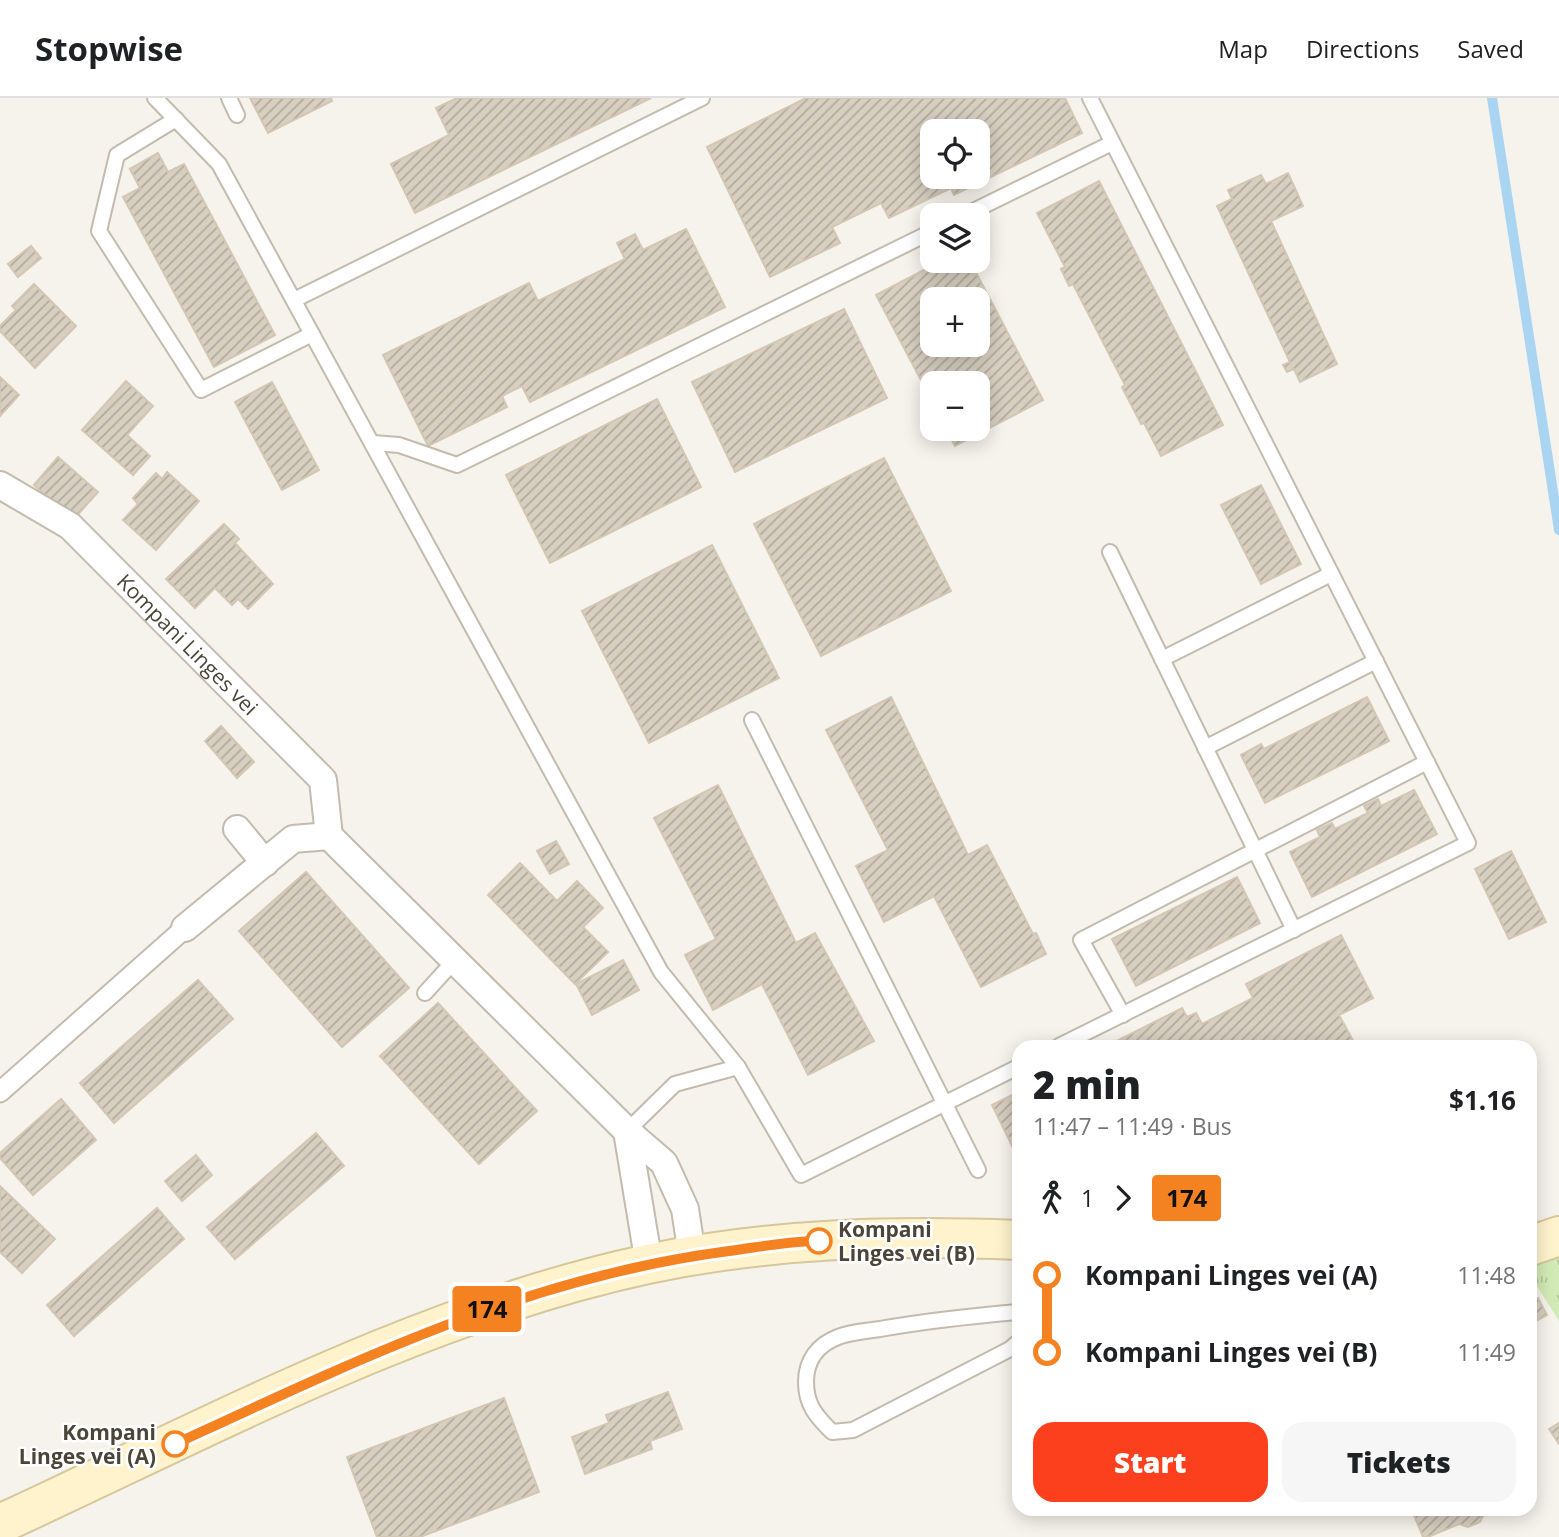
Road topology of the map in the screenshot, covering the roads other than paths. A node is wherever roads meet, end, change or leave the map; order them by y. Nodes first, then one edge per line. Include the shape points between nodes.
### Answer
1 (155, 98) edge
2 (229, 98) edge
3 (702, 98) edge
4 (1090, 98) edge
5 (237, 115) dead end
6 (176, 119) junction
7 (1112, 143) junction
8 (990, 203) edge
9 (920, 237) edge
10 (294, 300) junction
11 (312, 334) junction
12 (373, 443) junction
13 (0, 485) edge
14 (1110, 552) dead end
15 (1331, 574) junction
16 (1162, 659) junction
17 (1376, 661) junction
18 (752, 720) dead end
19 (1205, 748) junction
20 (1427, 762) junction
21 (237, 829) dead end
22 (329, 836) junction
23 (1255, 851) junction
24 (265, 863) junction
25 (185, 928) joint
26 (1294, 930) junction
27 (456, 959) junction
28 (425, 993) dead end
29 (1122, 1015) junction
30 (1071, 1040) edge
31 (738, 1066) junction
32 (1012, 1070) edge
33 (0, 1092) edge
34 (946, 1103) junction
35 (627, 1131) junction
36 (978, 1170) dead end
37 (1559, 1236) edge
38 (1012, 1240) edge
39 (1537, 1244) edge
40 (692, 1255) junction
41 (649, 1264) junction
42 (1012, 1313) edge
43 (1012, 1347) edge
44 (0, 1524) edge

1 - 6 lane
2 - 5 lane
3 - 10 lane
4 - 7 lane
6 - 10 lane via 219,164
6 - 11 lane via 117,155 99,231 201,390
7 - 8 lane
7 - 15 lane
9 - 12 lane via 457,465 400,445
10 - 11 lane
11 - 12 lane
12 - 31 lane via 661,972
13 - 22 street, Kompani Linges vei via 70,526 323,780
14 - 16 lane
15 - 16 lane
15 - 17 lane
16 - 19 lane
17 - 19 lane
17 - 20 lane
18 - 34 lane
19 - 23 lane
20 - 23 lane
20 - 26 lane via 1468,843
21 - 24 street
22 - 24 street via 293,839
22 - 27 street
23 - 26 lane
23 - 29 lane via 1081,940
24 - 25 street
25 - 33 street
26 - 29 lane
27 - 28 lane
27 - 35 street
29 - 30 lane
31 - 34 lane via 801,1175
31 - 35 lane via 675,1084
32 - 34 lane
34 - 36 lane
35 - 40 street via 663,1163 685,1209
35 - 41 street
37 - 39 main road
38 - 40 main road via 804,1241
40 - 41 main road
41 - 44 main road via 527,1295 430,1329
42 - 43 lane via 930,1320 838,1337 810,1358 806,1395 814,1414 831,1432 853,1430

